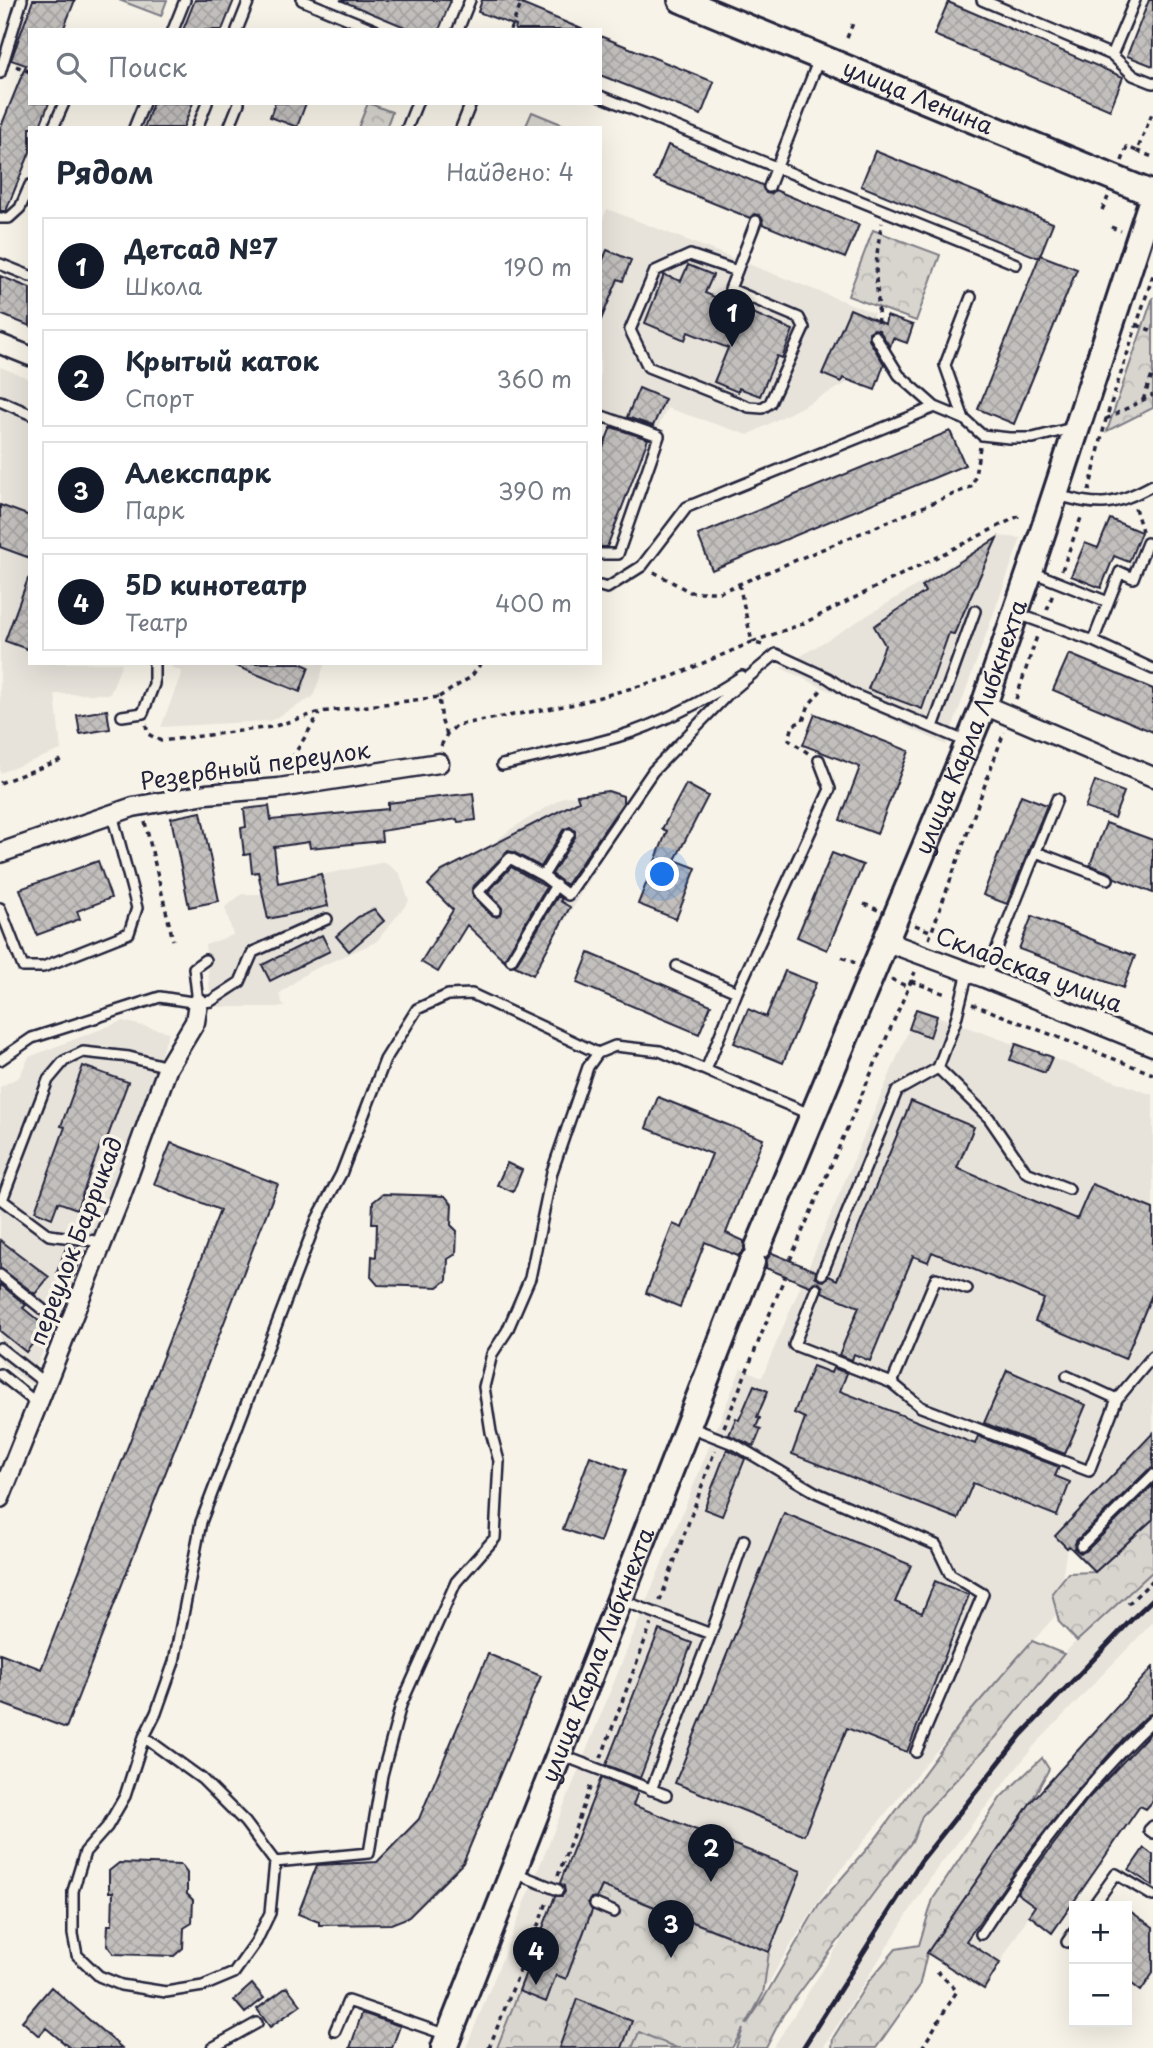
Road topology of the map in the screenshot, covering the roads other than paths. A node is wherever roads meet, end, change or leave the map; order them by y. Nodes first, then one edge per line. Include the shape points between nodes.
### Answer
1 (22, 0) edge
2 (186, 0) edge
3 (249, 0) edge
4 (302, 0) edge
5 (470, 0) edge
6 (681, 0) edge
7 (982, 0) edge
8 (1135, 0) edge
9 (174, 28) edge
10 (238, 28) edge
11 (370, 28) edge
12 (459, 28) edge
13 (1112, 55) junction
14 (820, 57) junction
15 (0, 73) edge
16 (1153, 83) edge
17 (602, 97) edge
18 (63, 105) edge
19 (143, 105) edge
20 (206, 105) edge
21 (238, 105) edge
22 (416, 105) edge
23 (470, 105) edge
24 (54, 126) edge
25 (135, 126) edge
26 (198, 126) edge
27 (230, 126) edge
28 (408, 126) edge
29 (462, 126) edge
30 (777, 167) junction
31 (769, 187) dead end
32 (28, 190) edge
33 (1153, 195) edge
34 (0, 218) edge
35 (756, 221) dead end
36 (0, 264) edge
37 (1016, 264) dead end
38 (737, 271) junction
39 (28, 275) edge
40 (971, 297) dead end
41 (875, 336) road end
42 (0, 344) edge
43 (28, 355) edge
44 (0, 401) edge
45 (935, 407) junction
46 (28, 413) edge
47 (602, 415) edge
48 (964, 419) junction
49 (1077, 427) junction
50 (1153, 485) edge
51 (1055, 495) junction
52 (1147, 543) road end
53 (602, 554) edge
54 (1030, 571) junction
55 (602, 587) edge
56 (1108, 602) junction
57 (975, 611) dead end
58 (1016, 613) junction
59 (1093, 641) junction
60 (776, 654) junction
61 (154, 665) edge
62 (1153, 669) edge
63 (984, 705) junction
64 (122, 716) dead end
65 (933, 727) junction
66 (968, 743) junction
67 (819, 760) road end
68 (439, 763) road end
69 (502, 765) dead end
70 (1153, 776) edge
71 (1057, 799) dead end
72 (112, 814) junction
73 (569, 834) dead end
74 (1036, 852) junction
75 (0, 853) edge
76 (543, 876) junction
77 (1108, 879) dead end
78 (556, 885) junction
79 (0, 908) edge
80 (496, 910) dead end
81 (327, 919) dead end
82 (887, 942) junction
83 (205, 960) dead end
84 (511, 960) dead end
85 (677, 966) dead end
86 (977, 975) junction
87 (737, 992) junction
88 (198, 1003) junction
89 (1153, 1046) edge
90 (598, 1053) junction
91 (0, 1060) edge
92 (168, 1067) junction
93 (938, 1068) junction
94 (706, 1070) junction
95 (813, 1115) junction
96 (1069, 1189) dead end
97 (1, 1199) edge
98 (103, 1242) junction
99 (822, 1273) dead end
100 (0, 1275) edge
101 (816, 1289) dead end
102 (967, 1289) dead end
103 (67, 1329) junction
104 (0, 1348) edge
105 (1153, 1356) edge
106 (0, 1374) edge
107 (1068, 1376) dead end
108 (892, 1383) junction
109 (46, 1384) junction
110 (1117, 1399) junction
111 (38, 1404) junction
112 (688, 1426) junction
113 (1153, 1475) edge
114 (0, 1498) edge
115 (744, 1541) dead end
116 (1081, 1546) dead end
117 (620, 1600) junction
118 (711, 1634) junction
119 (1153, 1720) edge
120 (144, 1737) junction
121 (916, 1752) dead end
122 (559, 1754) junction
123 (651, 1790) junction
124 (666, 1795) dead end
125 (1153, 1826) edge
126 (1153, 1833) edge
127 (275, 1862) junction
128 (513, 1872) junction
129 (556, 1889) road end
130 (1153, 1896) edge
131 (1097, 1901) edge
132 (595, 1904) dead end
133 (614, 1912) dead end
134 (981, 1934) dead end
135 (1069, 1939) edge
136 (1067, 1942) dead end
137 (257, 2023) dead end
138 (335, 2031) dead end
139 (446, 2042) edge
140 (212, 2048) edge

1 - 15 lane
2 - 9 lane
3 - 10 lane
4 - 11 lane
5 - 12 lane
6 - 14 main road, улица Ленина
7 - 13 lane
8 - 13 lane
13 - 16 lane via 1133,75
14 - 30 lane
14 - 33 main road, улица Ленина
17 - 30 lane
18 - 24 lane
19 - 25 lane
20 - 26 lane
21 - 27 lane
22 - 28 lane
23 - 29 lane
30 - 31 lane
30 - 37 lane
32 - 34 lane via 20,208 9,218
33 - 49 main road, улица Карла Либкнехта
35 - 38 lane
36 - 39 lane
38 - 38 lane via 730,289 799,318 804,328 771,402 762,408 648,367 631,330 655,271 690,255
40 - 48 lane via 945,365
41 - 45 lane via 899,375
42 - 43 street
44 - 46 lane
45 - 48 lane
45 - 55 lane via 687,507 642,566 607,588
47 - 53 lane via 659,436 618,554
48 - 49 lane via 982,435 1009,438 1033,438
49 - 51 main road, улица Карла Либкнехта
50 - 51 lane via 1114,502 1086,503
51 - 54 main road, улица Карла Либкнехта
52 - 56 lane via 1133,578 1120,572
54 - 56 lane
54 - 58 main road, улица Карла Либкнехта
56 - 59 lane
57 - 65 lane
58 - 59 lane
58 - 63 main road, улица Карла Либкнехта
59 - 62 lane
60 - 65 lane via 850,693
60 - 69 lane via 722,690 619,736
60 - 78 lane via 727,695 653,771 568,895
61 - 64 lane via 154,684 143,713
63 - 66 main road, улица Карла Либкнехта
63 - 70 street
65 - 66 lane
66 - 82 main road, улица Карла Либкнехта
67 - 87 lane via 830,789
68 - 72 street, Резервный переулок via 279,788 206,794
71 - 74 lane
72 - 75 street, Резервный переулок
72 - 79 lane via 137,908 129,933 43,967 23,967
73 - 76 lane
74 - 77 lane
74 - 86 lane
76 - 78 lane
76 - 80 lane via 510,858 478,892
78 - 84 lane
81 - 88 lane via 253,952 240,982 211,1001
82 - 86 street, Складская улица
82 - 95 main road, улица Карла Либкнехта
83 - 88 lane via 194,968
85 - 87 lane
86 - 89 street, Складская улица
86 - 93 lane via 960,1000
87 - 94 lane
88 - 91 lane via 160,997 32,1038
88 - 92 street, переулок Баррикад via 195,1022
90 - 94 lane via 615,1046 660,1051
90 - 120 lane via 472,994 448,995 417,1009 385,1060 341,1174 317,1219 201,1522 174,1662
90 - 127 lane via 588,1067 552,1172 530,1278 492,1354 484,1387 499,1461 495,1538 456,1582 401,1705 382,1775 369,1853
92 - 97 lane via 83,1052 64,1061 48,1080
92 - 98 street, переулок Баррикад
93 - 96 lane via 989,1118 1026,1172
93 - 99 lane via 897,1091
94 - 95 lane
95 - 112 main road, улица Карла Либкнехта
97 - 98 lane via 49,1235
98 - 103 street, переулок Баррикад
100 - 103 lane
101 - 108 lane via 794,1345
102 - 108 lane via 936,1278
103 - 109 street, переулок Баррикад
104 - 109 lane
105 - 110 lane
106 - 111 lane
107 - 110 lane
108 - 110 lane via 921,1407 1089,1471
109 - 111 street, переулок Баррикад
111 - 114 street, переулок Баррикад
112 - 117 main road, улица Карла Либкнехта
112 - 121 lane via 736,1445 815,1492 936,1545 950,1574 983,1594
113 - 116 lane
115 - 118 lane
117 - 118 lane
117 - 122 main road, улица Карла Либкнехта
118 - 123 lane
119 - 134 lane via 1061,1820
120 - 127 lane via 202,1779 245,1822
120 - 127 lane via 125,1796 86,1852 73,1891 76,1955 99,1976 121,1985 166,1992 203,1986 234,1972 270,1913
122 - 123 lane
122 - 128 main road, улица Карла Либкнехта
123 - 124 lane
125 - 126 lane via 1149,1830
128 - 129 lane
128 - 139 main road, улица Карла Либкнехта
130 - 131 lane via 1116,1874
132 - 133 lane
135 - 136 lane
137 - 140 lane
138 - 139 lane via 348,2001

